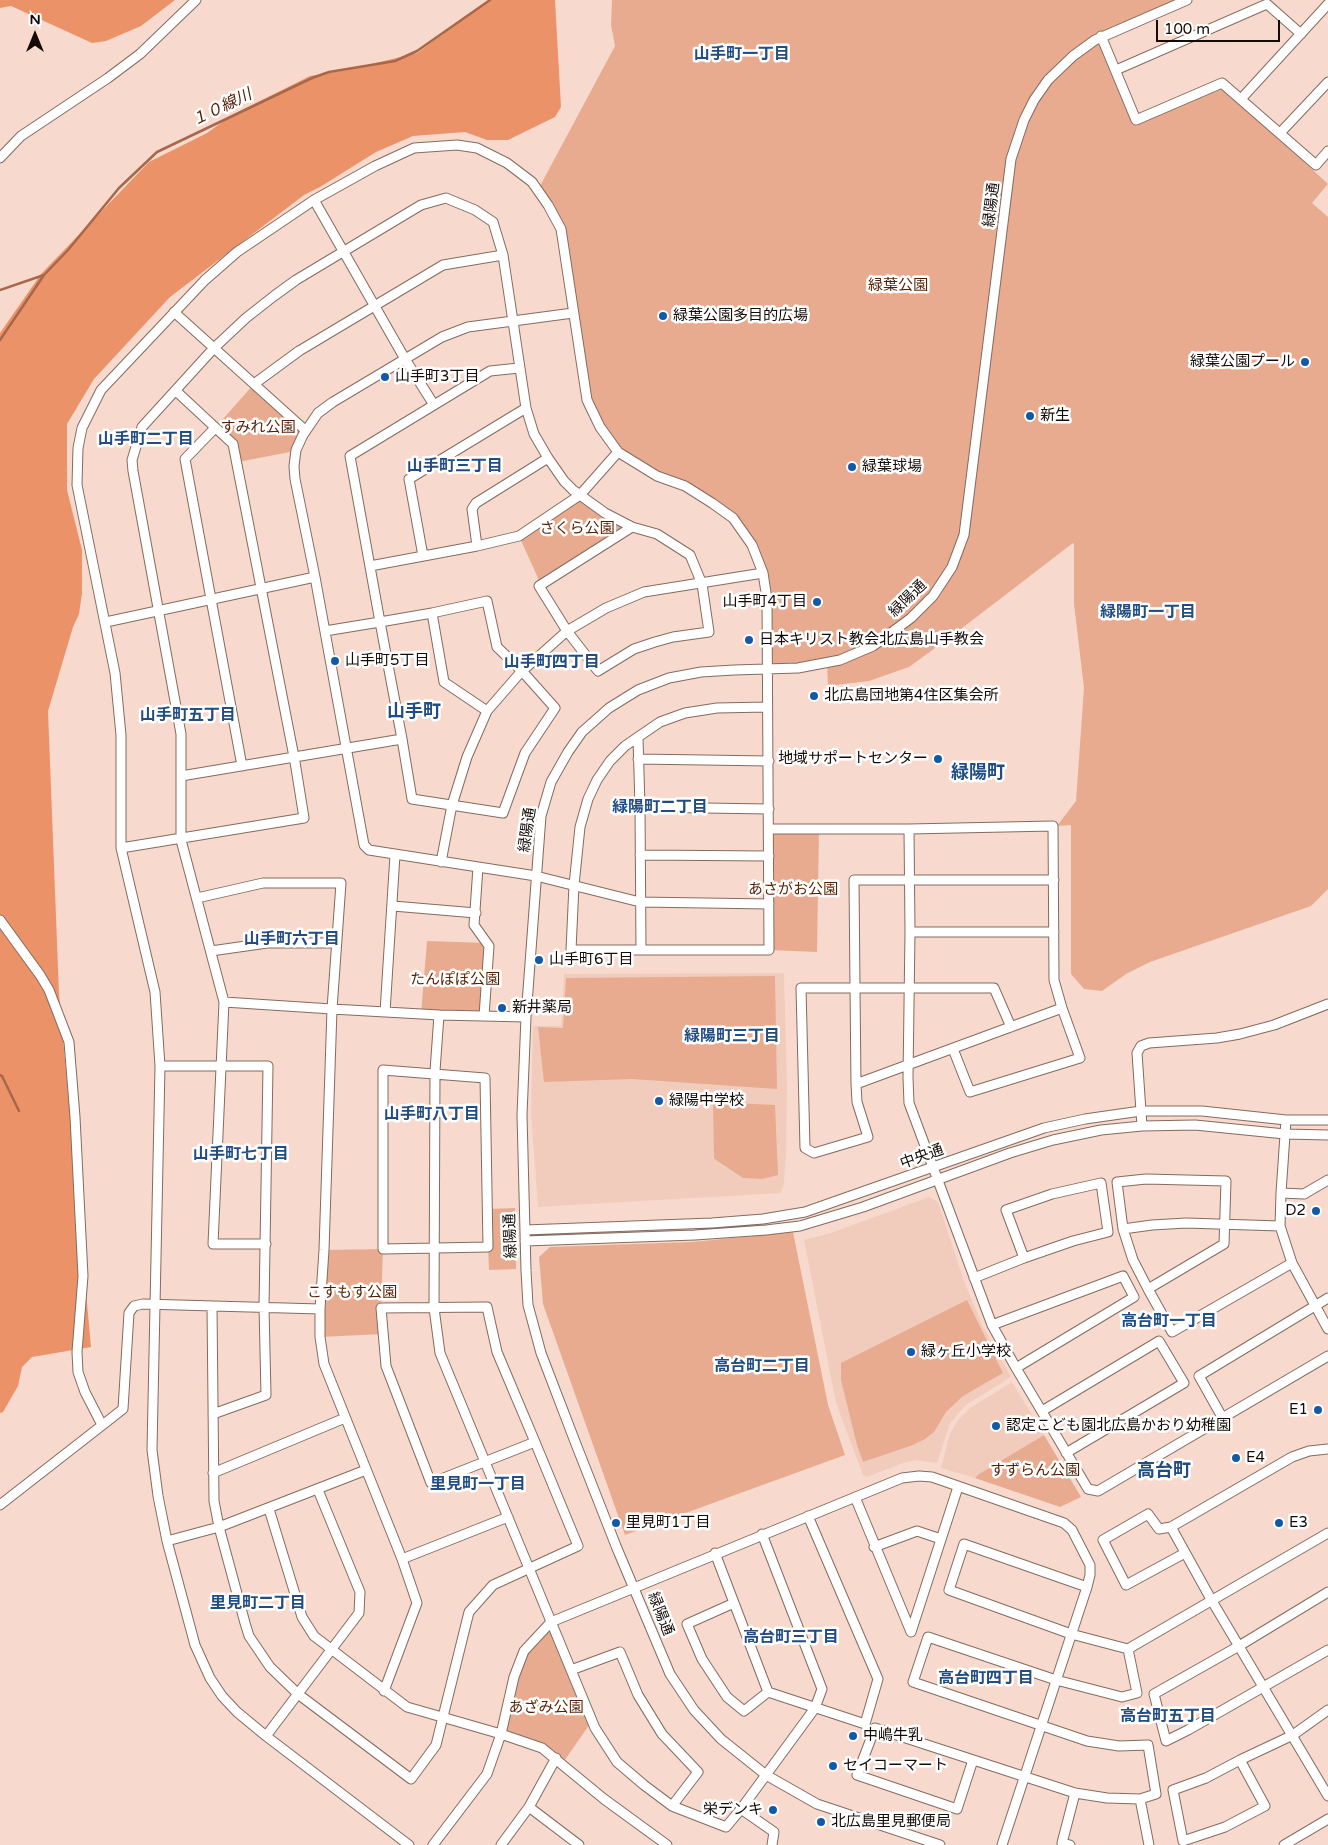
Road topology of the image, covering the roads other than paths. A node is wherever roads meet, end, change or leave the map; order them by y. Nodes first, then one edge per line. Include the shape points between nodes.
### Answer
1 (196, 0) edge
2 (1187, 0) edge
3 (1328, 4) edge
4 (1301, 34) junction
5 (1102, 36) junction
6 (1116, 70) junction
7 (1328, 82) edge
8 (1241, 99) junction
9 (1280, 133) junction
10 (1328, 151) edge
11 (0, 158) edge
12 (314, 200) junction
13 (344, 251) junction
14 (503, 255) junction
15 (375, 305) junction
16 (174, 312) junction
17 (573, 313) junction
18 (513, 321) junction
19 (214, 348) junction
20 (405, 359) junction
21 (519, 368) junction
22 (254, 384) junction
23 (176, 390) junction
24 (434, 405) junction
25 (526, 408) junction
26 (215, 428) junction
27 (305, 430) junction
28 (618, 452) junction
29 (548, 458) junction
30 (580, 495) junction
31 (632, 527) junction
32 (477, 546) junction
33 (422, 556) junction
34 (370, 566) junction
35 (763, 573) junction
36 (315, 577) junction
37 (702, 584) junction
38 (262, 588) junction
39 (211, 599) junction
40 (158, 610) junction
41 (432, 613) junction
42 (106, 622) junction
43 (380, 622) junction
44 (325, 631) junction
45 (567, 631) junction
46 (768, 670) junction
47 (522, 671) junction
48 (767, 707) junction
49 (487, 711) junction
50 (638, 738) junction
51 (402, 739) junction
52 (347, 748) junction
53 (294, 757) junction
54 (638, 759) junction
55 (769, 760) junction
56 (242, 766) junction
57 (181, 776) junction
58 (452, 806) junction
59 (640, 807) junction
60 (769, 809) junction
61 (769, 829) junction
62 (909, 829) junction
63 (181, 840) junction
64 (121, 848) junction
65 (395, 854) junction
66 (640, 855) junction
67 (769, 856) junction
68 (442, 862) junction
69 (478, 867) junction
70 (536, 876) junction
71 (909, 880) junction
72 (1054, 880) junction
73 (574, 885) junction
74 (196, 898) junction
75 (640, 902) junction
76 (769, 904) junction
77 (393, 906) junction
78 (476, 913) junction
79 (0, 920) edge
80 (910, 932) junction
81 (1054, 932) junction
82 (336, 942) junction
83 (641, 950) junction
84 (211, 952) junction
85 (855, 988) junction
86 (908, 988) junction
87 (224, 1002) junction
88 (1328, 1004) edge
89 (1062, 1008) junction
90 (332, 1009) junction
91 (385, 1012) junction
92 (439, 1015) junction
93 (484, 1016) junction
94 (526, 1017) junction
95 (1011, 1026) junction
96 (953, 1049) junction
97 (908, 1065) junction
98 (160, 1066) junction
99 (220, 1066) junction
100 (435, 1074) junction
101 (856, 1084) junction
102 (1141, 1111) junction
103 (1286, 1120) junction
104 (1328, 1120) edge
105 (1142, 1126) junction
106 (1285, 1134) junction
107 (1328, 1135) edge
108 (933, 1168) junction
109 (937, 1179) junction
110 (1328, 1180) edge
111 (1281, 1192) junction
112 (1225, 1224) junction
113 (1280, 1226) junction
114 (1123, 1229) junction
115 (525, 1230) junction
116 (525, 1240) junction
117 (266, 1244) junction
118 (434, 1248) junction
119 (1024, 1258) junction
120 (1292, 1263) junction
121 (974, 1278) junction
122 (1148, 1289) junction
123 (1328, 1298) edge
124 (155, 1304) junction
125 (212, 1306) junction
126 (1314, 1306) junction
127 (264, 1307) junction
128 (320, 1308) junction
129 (434, 1308) junction
130 (992, 1325) junction
131 (1328, 1329) edge
132 (1328, 1356) edge
133 (1016, 1368) junction
134 (1042, 1411) junction
135 (213, 1414) junction
136 (1222, 1417) junction
137 (346, 1418) junction
138 (102, 1426) junction
139 (535, 1442) junction
140 (1328, 1449) edge
141 (1066, 1453) junction
142 (485, 1462) junction
143 (366, 1470) junction
144 (213, 1473) junction
145 (958, 1487) junction
146 (318, 1490) junction
147 (855, 1497) junction
148 (0, 1505) edge
149 (269, 1509) junction
150 (808, 1516) junction
151 (508, 1517) junction
152 (219, 1527) junction
153 (1171, 1527) junction
154 (1328, 1533) edge
155 (762, 1534) junction
156 (941, 1539) junction
157 (167, 1541) junction
158 (874, 1547) junction
159 (715, 1553) junction
160 (1185, 1553) junction
161 (402, 1559) junction
162 (529, 1568) junction
163 (1087, 1586) junction
164 (634, 1587) junction
165 (1328, 1592) edge
166 (1212, 1601) junction
167 (734, 1604) junction
168 (551, 1622) junction
169 (1071, 1634) junction
170 (1239, 1646) junction
171 (1128, 1649) junction
172 (331, 1650) junction
173 (1328, 1650) edge
174 (571, 1670) junction
175 (1056, 1680) junction
176 (1263, 1688) junction
177 (384, 1691) junction
178 (768, 1692) junction
179 (298, 1694) junction
180 (815, 1708) junction
181 (1328, 1710) edge
182 (443, 1718) junction
183 (1042, 1725) junction
184 (501, 1734) junction
185 (1293, 1735) junction
186 (266, 1736) junction
187 (556, 1758) junction
188 (973, 1760) junction
189 (1240, 1760) junction
190 (766, 1775) junction
191 (1025, 1777) junction
192 (1075, 1793) junction
193 (1328, 1796) edge
194 (1140, 1799) junction
195 (672, 1806) junction
196 (530, 1807) junction
197 (741, 1808) junction
198 (1328, 1818) edge
199 (409, 1845) edge
200 (433, 1845) edge
201 (501, 1845) edge
202 (579, 1845) edge
203 (667, 1845) edge
204 (772, 1845) edge
205 (940, 1845) edge
206 (1002, 1845) edge
207 (1070, 1845) edge
208 (1149, 1845) edge
209 (1284, 1845) edge

1 - 11 street via 140,54 21,136
2 - 5 street, 緑陽通
3 - 4 street
4 - 6 street via 1267,4
4 - 8 street
5 - 6 street
5 - 46 street, 緑陽通 via 1073,56 1048,80 1024,120 1011,159 964,535 952,568 928,602 873,646 827,664
6 - 8 street via 1136,120 1222,83
7 - 9 street
8 - 9 street
9 - 10 street via 1316,164
12 - 13 street
12 - 16 street via 237,252
12 - 17 street via 414,148 457,145 477,148 507,163 532,182 548,205 561,229
13 - 14 street via 421,204 446,198 475,210 493,222
13 - 15 street
13 - 19 street via 274,296
14 - 15 street via 443,265
14 - 18 street
15 - 20 street
15 - 22 street via 299,351
16 - 19 street
16 - 42 street via 101,390 82,428 77,485
17 - 18 street
17 - 28 street via 587,400 600,427
18 - 20 street via 468,327 442,337
18 - 21 street
19 - 22 street
19 - 23 street
20 - 24 street
20 - 27 street via 333,402 318,413
21 - 24 street via 490,371
21 - 25 street
22 - 27 street
23 - 26 street
23 - 40 street via 142,428 132,460
24 - 34 street via 350,456
25 - 29 street via 534,434
25 - 33 street via 409,480
26 - 38 street via 234,444
26 - 39 street via 185,459
27 - 36 street via 296,450 294,466
28 - 30 street
28 - 35 street via 657,476 684,486 733,518 752,545
29 - 30 street via 564,481
29 - 32 street via 476,503 472,509
30 - 31 street
30 - 32 street via 519,536
31 - 37 street via 657,534 690,555
31 - 45 street via 539,586
32 - 33 street
33 - 34 street
34 - 43 street
35 - 37 street
35 - 46 street via 767,599
36 - 38 street
36 - 44 street
37 - 45 street via 644,592 606,608
37 - 45 street via 709,632 673,637 634,649 598,671
38 - 39 street
38 - 53 street
39 - 40 street
39 - 56 street
40 - 42 street
40 - 57 street via 181,734
41 - 43 street
41 - 47 street via 487,601 497,648
41 - 49 street via 444,682
42 - 64 street via 121,735
43 - 44 street
43 - 51 street
44 - 52 street
45 - 47 street
46 - 48 street
46 - 70 street, 緑陽通 via 701,672 669,678 638,690 595,719 568,752 552,782 541,816
47 - 49 street
47 - 58 street via 555,708 525,752 503,813
48 - 50 street via 685,712 660,722
48 - 55 street
49 - 58 street via 467,757
50 - 54 street
50 - 73 street via 610,761 588,799 580,827
51 - 52 street
51 - 58 street via 412,799
52 - 53 street
52 - 65 street via 364,845 369,850
53 - 56 street
53 - 63 street via 304,818
54 - 55 street
54 - 59 street
55 - 60 street
56 - 57 street
57 - 63 street
58 - 68 street
59 - 60 street
59 - 66 street
60 - 61 street
61 - 62 street
61 - 67 street
62 - 71 street
62 - 72 street via 1053,826
63 - 64 street
63 - 74 street
64 - 98 street via 155,992
65 - 68 street
65 - 77 street
66 - 67 street
66 - 75 street
67 - 76 street
68 - 69 street
69 - 70 street
69 - 78 street
70 - 73 street
70 - 94 street, 緑陽通
71 - 72 street
71 - 80 street
71 - 85 street via 854,880
72 - 81 street
73 - 75 street
73 - 83 street via 571,950
74 - 82 street via 263,883 340,883
74 - 84 street
75 - 76 street
75 - 83 street
76 - 83 street via 769,950
77 - 78 street
77 - 91 street
78 - 93 street via 474,925 489,946
79 - 138 street via 49,990 69,1042 83,1276 78,1372 84,1392
80 - 81 street
80 - 86 street
81 - 89 street via 1054,980
82 - 84 street via 267,942
82 - 90 street
84 - 87 street
85 - 86 street
85 - 101 street
85 - 101 street via 802,988 804,1148 814,1152 868,1137 857,1102
86 - 95 street via 994,988
86 - 97 street
87 - 90 street
87 - 99 street
88 - 102 street via 1240,1034 1149,1042 1141,1046 1137,1053
89 - 95 street
89 - 96 street via 1080,1058 970,1092
90 - 91 street
90 - 128 street
91 - 92 street
92 - 93 street
92 - 100 street
93 - 94 street
94 - 115 street, 緑陽通 via 522,1115
95 - 96 street
96 - 97 street
97 - 101 street
97 - 108 street via 909,1103
98 - 99 street
98 - 124 street
99 - 117 street via 268,1066
99 - 117 street via 213,1244
100 - 118 street
100 - 118 street via 485,1078 488,1247
100 - 118 street via 383,1070 383,1250
102 - 103 street, 中央通 via 1202,1111
102 - 105 street
102 - 108 street, 中央通 via 1044,1128
103 - 104 street, 中央通
103 - 106 street
105 - 106 street, 中央通 via 1195,1125
105 - 109 street, 中央通 via 1053,1140
106 - 107 street, 中央通
106 - 111 street
108 - 109 street
108 - 115 street, 中央通 via 805,1212 762,1219
109 - 116 street, 中央通 via 864,1207 792,1228 695,1235
109 - 121 street
110 - 111 street via 1304,1194
111 - 113 street
112 - 113 street
112 - 114 street via 1186,1223
112 - 114 street via 1226,1181 1146,1179 1117,1182
112 - 122 street via 1224,1244
113 - 120 street
114 - 122 street via 1133,1260
115 - 116 street, 緑陽通
116 - 164 street, 緑陽通 via 528,1305 541,1353
117 - 127 street
118 - 129 street
119 - 119 street via 1108,1232 1101,1183 1052,1194 1006,1210
119 - 121 street
120 - 122 street via 1172,1332
120 - 126 street
121 - 130 street
123 - 126 street
124 - 125 street
124 - 138 street via 134,1306 129,1313 123,1409
124 - 157 street via 152,1450
125 - 127 street
125 - 135 street
126 - 131 street
126 - 136 street via 1199,1376
127 - 128 street
127 - 135 street via 266,1395
128 - 137 street via 324,1364
129 - 139 street via 487,1307 497,1352
129 - 142 street via 440,1353
129 - 142 street via 381,1308 386,1366 431,1483
130 - 133 street
130 - 133 street via 1123,1276 1134,1298
132 - 136 street
133 - 134 street
134 - 141 street
134 - 141 street via 1159,1340 1184,1383
135 - 144 street
136 - 141 street via 1098,1491 1088,1489
137 - 143 street
137 - 144 street
138 - 148 street
139 - 142 street
139 - 162 street via 578,1546
140 - 153 street via 1292,1457
142 - 151 street
143 - 146 street
143 - 161 street
144 - 152 street
145 - 147 street via 932,1477 919,1476 902,1478
145 - 156 street
145 - 163 street via 1064,1523 1072,1530 1087,1559 1090,1575
146 - 149 street
146 - 172 street via 360,1592 359,1613
147 - 150 street
147 - 158 street
149 - 152 street
149 - 172 street via 302,1617 314,1636
150 - 155 street
150 - 180 street via 878,1679 865,1724
151 - 161 street
151 - 162 street
152 - 157 street
152 - 179 street via 250,1636 270,1667
153 - 160 street
153 - 160 street via 1159,1529 1148,1514 1103,1540 1126,1585
154 - 166 street
155 - 159 street
155 - 180 street via 822,1689
156 - 158 street via 916,1531
156 - 158 street via 911,1632
157 - 186 street via 195,1645 210,1678 236,1712
159 - 164 street
159 - 167 street
160 - 166 street
161 - 177 street via 417,1603
162 - 168 street
162 - 182 street via 493,1585 469,1612
163 - 169 street
163 - 169 street via 964,1544 949,1590
164 - 168 street
164 - 190 street, 緑陽通 via 670,1674 694,1710 722,1739
165 - 170 street
166 - 170 street
166 - 171 street
167 - 178 street
167 - 178 street via 687,1624 702,1659 727,1697 744,1712
168 - 174 street
168 - 184 street via 524,1651 514,1676
169 - 171 street
169 - 175 street
170 - 176 street
170 - 176 street via 1154,1694 1166,1741
171 - 175 street via 1137,1693 1122,1697
172 - 177 street
172 - 179 street
173 - 176 street
174 - 195 street via 595,1728 618,1762
174 - 195 street via 620,1652 638,1695 662,1734 698,1772
175 - 183 street
175 - 183 street via 928,1637 913,1682
176 - 185 street
177 - 182 street via 407,1707
178 - 180 street
179 - 182 street via 411,1779 436,1745
179 - 186 street
180 - 190 street
181 - 185 street
182 - 184 street
183 - 191 street
183 - 194 street via 1095,1742 1119,1746 1148,1744 1156,1794
184 - 187 street via 542,1748
184 - 200 street via 488,1774
185 - 189 street
185 - 193 street
186 - 199 street
187 - 196 street
187 - 203 street via 604,1799
188 - 188 street via 957,1809 857,1775 875,1728
188 - 191 street
189 - 189 street via 1206,1778 1173,1790 1183,1841 1225,1827 1265,1806
190 - 197 street
190 - 205 street, 緑陽通 via 817,1804
191 - 192 street
191 - 206 street
192 - 194 street
192 - 207 street via 1062,1843
194 - 208 street
195 - 197 street via 726,1827
196 - 201 street
196 - 202 street
197 - 204 street via 774,1832
198 - 209 street

